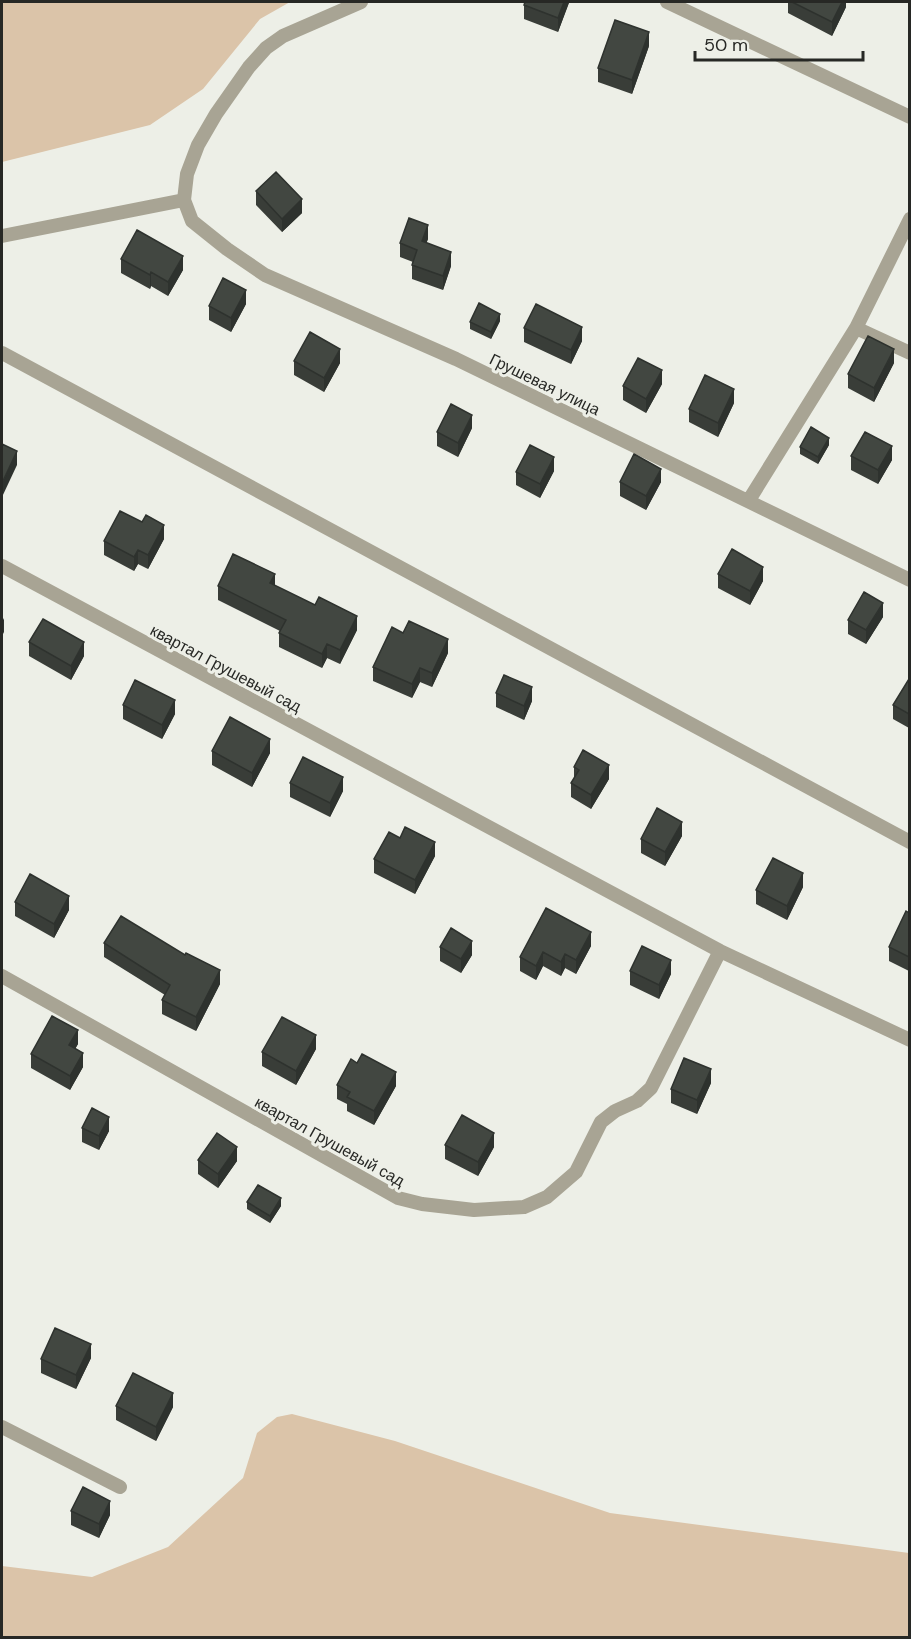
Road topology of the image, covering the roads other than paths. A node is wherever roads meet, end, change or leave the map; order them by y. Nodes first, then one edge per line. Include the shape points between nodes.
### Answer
1 (361, 2) edge
2 (667, 2) edge
3 (909, 100) edge
4 (907, 116) edge
5 (184, 200) junction
6 (909, 219) edge
7 (2, 236) edge
8 (856, 328) junction
9 (2, 352) edge
10 (909, 353) edge
11 (749, 500) junction
12 (2, 566) edge
13 (909, 580) edge
14 (909, 842) edge
15 (720, 951) junction
16 (2, 976) edge
17 (909, 1040) edge
18 (2, 1427) edge
19 (120, 1487) dead end

1 - 5 lane via 283,36 249,67 198,145 187,174
2 - 4 lane
3 - 4 lane
5 - 7 lane
5 - 11 lane, Грушевая улица via 192,221 265,275 456,359
6 - 8 lane
8 - 10 lane
8 - 11 lane
9 - 14 lane
11 - 13 lane, Грушевая улица
12 - 15 lane, квартал Грушевый сад
15 - 16 lane, квартал Грушевый сад via 651,1088 601,1122 576,1172 547,1197 524,1207 474,1210 398,1198
15 - 17 lane, квартал Грушевый сад
18 - 19 lane

